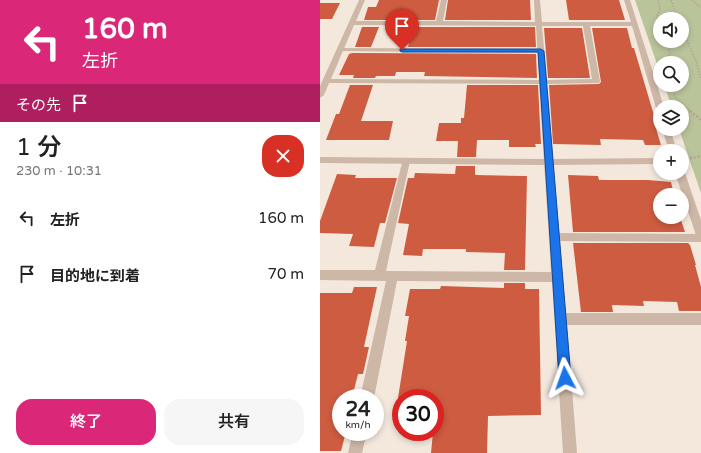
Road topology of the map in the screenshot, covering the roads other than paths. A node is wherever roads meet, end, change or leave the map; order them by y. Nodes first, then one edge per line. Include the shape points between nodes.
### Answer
1 (362, 0) edge
2 (444, 0) edge
3 (537, 0) edge
4 (627, 0) edge
5 (352, 23) junction
6 (439, 23) junction
7 (539, 24) junction
8 (586, 24) junction
9 (634, 24) junction
10 (340, 50) junction
11 (541, 51) junction
12 (326, 81) junction
13 (543, 82) junction
14 (320, 95) edge
15 (658, 100) edge
16 (320, 160) edge
17 (406, 161) junction
18 (549, 162) junction
19 (653, 162) edge
20 (682, 180) edge
21 (701, 235) edge
22 (554, 237) junction
23 (701, 238) edge
24 (320, 275) edge
25 (379, 276) junction
26 (392, 276) junction
27 (558, 277) junction
28 (560, 319) junction
29 (701, 319) edge
30 (369, 389) edge
31 (358, 441) edge
32 (355, 453) edge
33 (570, 453) edge

1 - 5 street
2 - 6 street
3 - 7 street
4 - 9 street
5 - 6 street
5 - 10 street
6 - 7 street
7 - 8 street
7 - 11 street
8 - 9 street
8 - 13 street via 596,81
9 - 15 street
10 - 11 street
10 - 12 street
11 - 13 street
12 - 13 street
12 - 14 street
13 - 18 street
16 - 17 street
17 - 18 street
17 - 25 street
18 - 19 street
18 - 22 street
20 - 21 street
22 - 23 street
22 - 27 street
24 - 25 street
25 - 26 street
26 - 27 street
26 - 30 street
27 - 28 street
28 - 29 street
28 - 33 street
31 - 32 street

